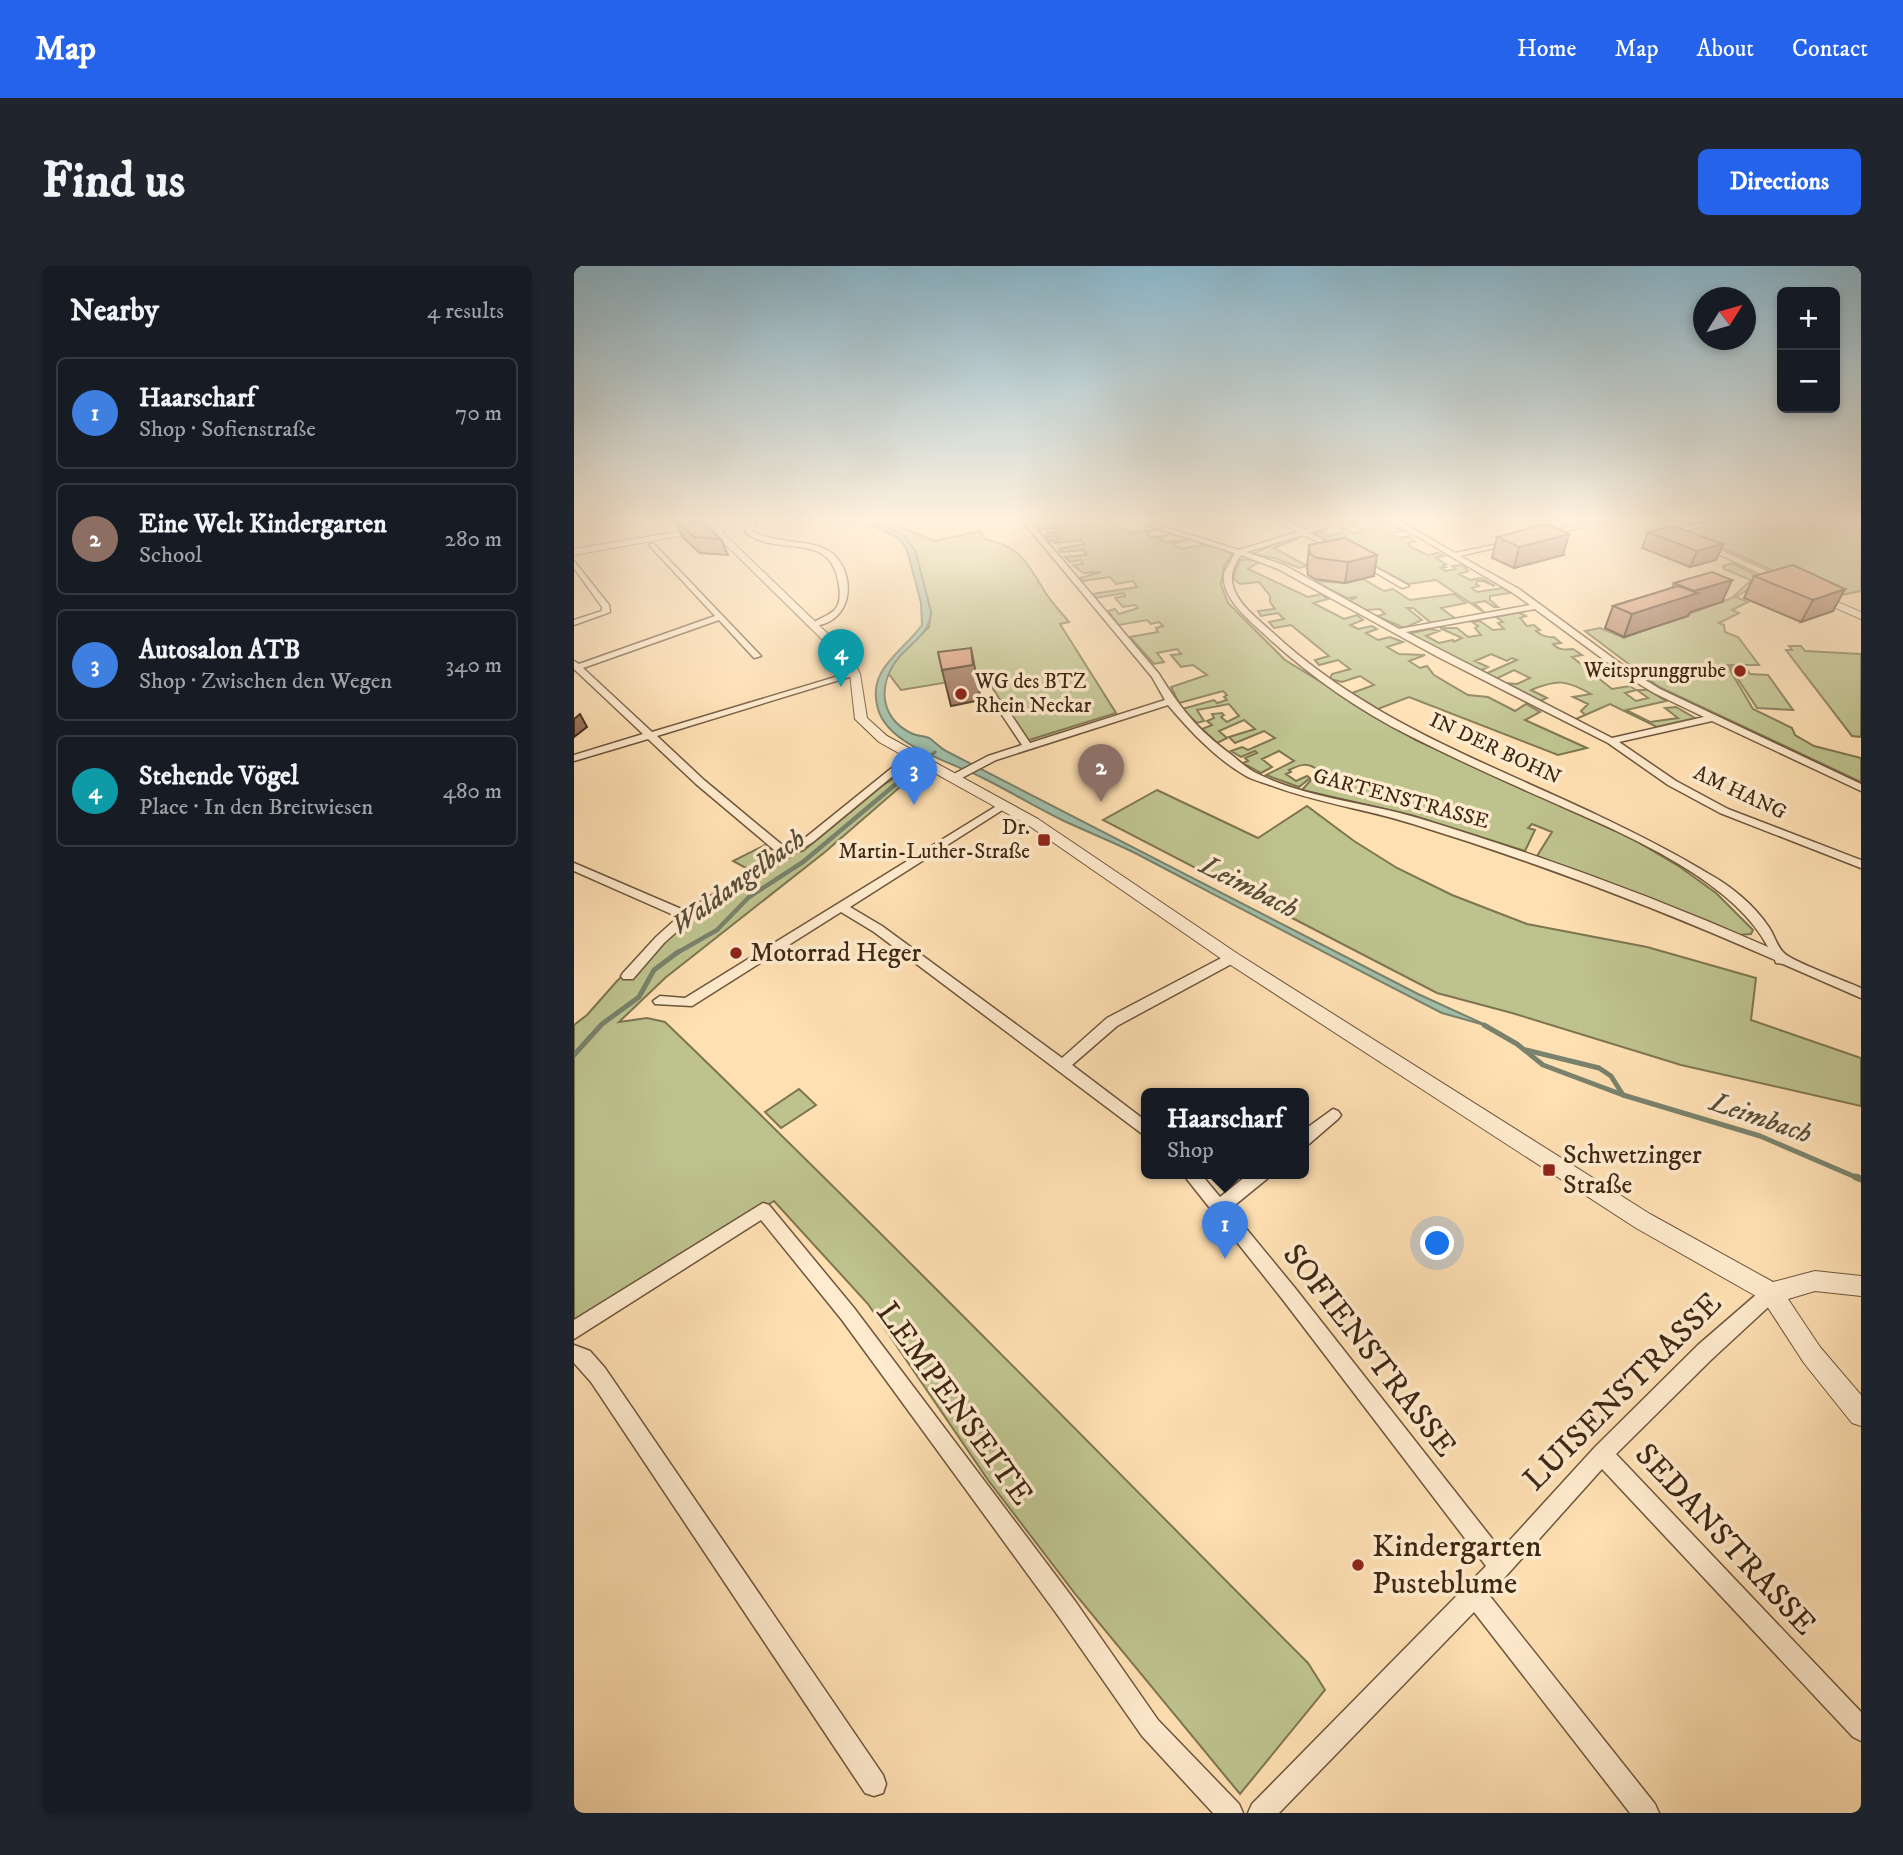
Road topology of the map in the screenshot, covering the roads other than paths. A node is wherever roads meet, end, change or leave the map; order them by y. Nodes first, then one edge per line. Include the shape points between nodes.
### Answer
1 (594, 590) edge
2 (695, 590) edge
3 (779, 590) edge
4 (843, 590) edge
5 (1084, 590) edge
6 (1231, 590) edge
7 (1325, 590) edge
8 (1512, 590) edge
9 (1809, 593) edge
10 (1537, 606) junction
11 (1861, 616) edge
12 (720, 617) junction
13 (574, 623) edge
14 (815, 624) junction
15 (1399, 631) junction
16 (757, 656) dead end
17 (576, 668) edge
18 (855, 674) junction
19 (1170, 701) junction
20 (999, 703) dead end
21 (1713, 718) junction
22 (650, 736) junction
23 (1615, 744) junction
24 (1028, 746) junction
25 (574, 758) edge
26 (919, 759) junction
27 (960, 775) junction
28 (1861, 788) edge
29 (1003, 805) junction
30 (786, 855) junction
31 (1861, 864) edge
32 (577, 871) edge
33 (840, 905) junction
34 (687, 916) junction
35 (1232, 958) junction
36 (1781, 960) junction
37 (628, 976) dead end
38 (1861, 993) edge
39 (660, 1001) dead end
40 (1063, 1065) junction
41 (1333, 1115) dead end
42 (1141, 1125) edge
43 (1309, 1135) edge
44 (1195, 1179) edge
45 (1255, 1179) edge
46 (1219, 1208) junction
47 (1861, 1286) edge
48 (1771, 1293) junction
49 (574, 1330) edge
50 (574, 1354) edge
51 (1861, 1414) edge
52 (1602, 1454) junction
53 (1500, 1567) junction
54 (1475, 1595) junction
55 (1861, 1729) edge
56 (874, 1784) dead end
57 (1230, 1813) edge
58 (1261, 1813) edge
59 (1646, 1813) edge

1 - 13 street via 606,612
2 - 12 street
3 - 14 street
4 - 14 street via 839,612
5 - 19 street, GARTENSTRASSE via 1156,676
6 - 36 street, IN DER BOHN via 1266,633 1332,686 1398,725 1640,837 1711,880 1760,923
7 - 15 street, AM HANG
8 - 10 street
9 - 11 street
10 - 15 street
10 - 21 street via 1629,674
12 - 16 street
12 - 17 street
14 - 18 street via 848,659
15 - 23 street, AM HANG
17 - 22 street
18 - 22 street
18 - 26 street via 861,719 883,739
19 - 24 street
19 - 36 street, GARTENSTRASSE via 1198,734 1250,774 1298,792 1487,844 1691,919
20 - 24 street
21 - 23 street
21 - 28 street
22 - 25 street
22 - 30 street
23 - 31 street, AM HANG via 1724,811
24 - 27 street
26 - 27 street
26 - 30 street
27 - 29 street
29 - 33 street
29 - 35 street
30 - 34 street
32 - 34 street
33 - 39 street via 687,1003
33 - 40 street
34 - 37 street
35 - 40 street via 1112,1022
35 - 48 street via 1643,1221
36 - 38 street, GARTENSTRASSE
40 - 42 street
41 - 43 street
44 - 46 street, SOFIENSTRASSE
45 - 46 street
46 - 53 street, SOFIENSTRASSE
47 - 48 street via 1815,1281
48 - 51 street via 1812,1356
48 - 52 street, LUISENSTRASSE
49 - 57 street, LEMPENSEITE via 763,1210 848,1314 1150,1728
50 - 56 street via 598,1375
52 - 53 street, LUISENSTRASSE
52 - 55 street, SEDANSTRASSE
53 - 54 street, LUISENSTRASSE
54 - 58 street, LUISENSTRASSE
54 - 59 street

